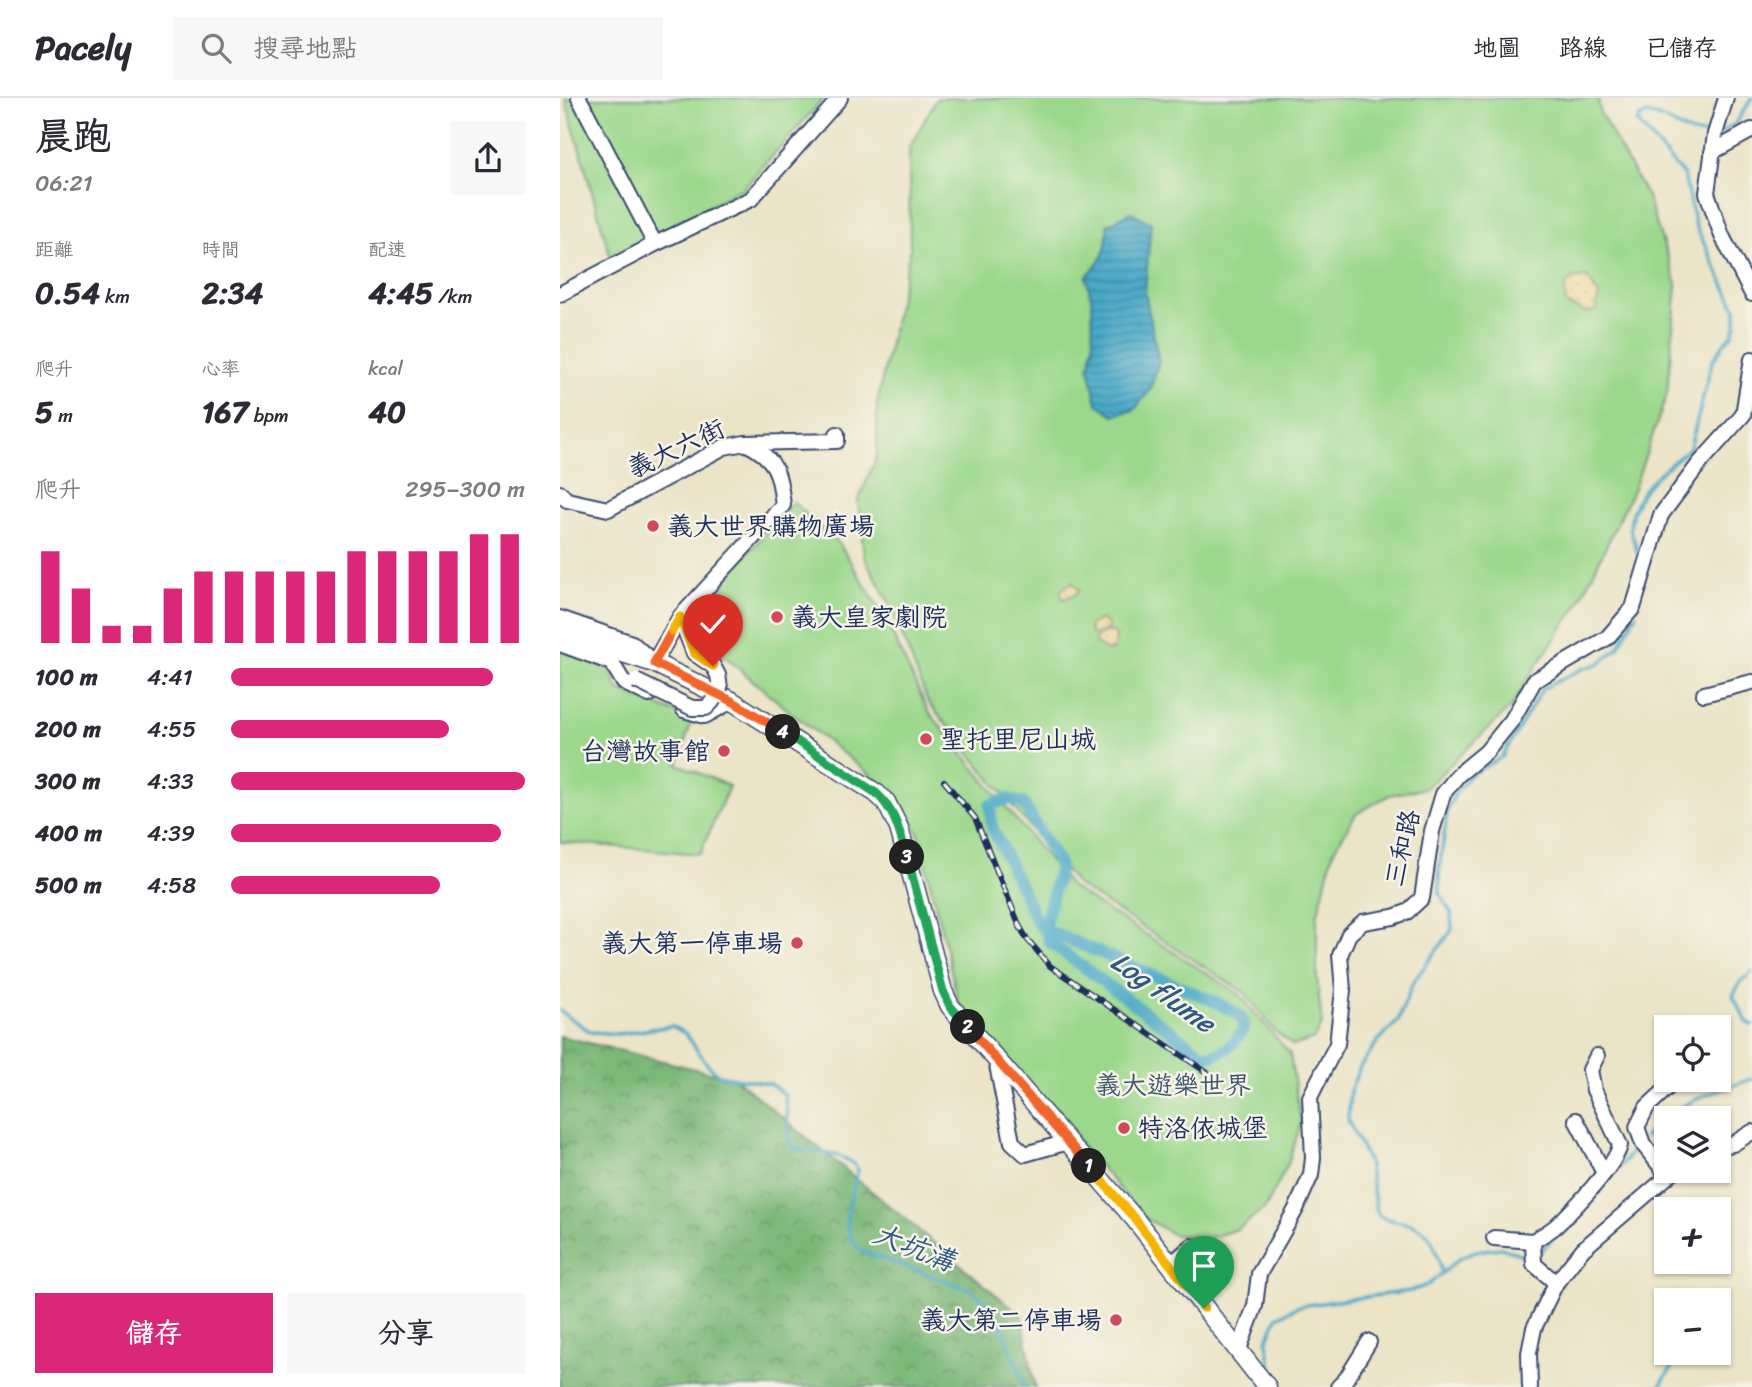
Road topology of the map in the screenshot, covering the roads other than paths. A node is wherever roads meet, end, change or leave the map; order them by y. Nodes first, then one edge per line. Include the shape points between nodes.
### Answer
1 (579, 98) edge
2 (840, 98) edge
3 (1726, 98) edge
4 (1752, 130) edge
5 (1712, 152) junction
6 (655, 244) junction
7 (560, 294) edge
8 (1752, 294) edge
9 (1752, 359) edge
10 (837, 434) dead end
11 (745, 443) junction
12 (560, 493) edge
13 (680, 617) junction
14 (560, 618) edge
15 (560, 633) edge
16 (560, 644) edge
17 (612, 651) junction
18 (654, 663) junction
19 (1752, 682) edge
20 (1704, 694) dead end
21 (732, 701) junction
22 (1597, 1056) dead end
23 (998, 1057) junction
24 (1663, 1092) edge
25 (1576, 1120) dead end
26 (1752, 1132) edge
27 (1068, 1142) junction
28 (1731, 1144) edge
29 (1654, 1155) edge
30 (1604, 1173) junction
31 (1660, 1183) edge
32 (1494, 1238) dead end
33 (1192, 1246) dead end
34 (1533, 1248) junction
35 (1170, 1265) junction
36 (1556, 1283) junction
37 (1369, 1342) dead end
38 (1238, 1352) junction
39 (1267, 1387) edge
40 (1338, 1387) edge
41 (1530, 1387) edge

1 - 6 street
2 - 6 street via 751,199
3 - 5 street
4 - 5 street
5 - 8 street via 1707,193 1721,236
6 - 7 street
9 - 38 street, 三和路 via 1743,415 1661,515 1633,608 1607,638 1534,681 1512,720 1443,794 1422,898 1407,912 1363,922 1349,934 1339,955 1343,989 1338,1044 1310,1097 1311,1175 1259,1273 1255,1306
10 - 11 street via 838,441
11 - 12 street, 義大六街 via 724,447 608,509 567,500
11 - 13 street, 義大六街 via 767,457 779,475 783,505
13 - 17 street, bridge via 694,653 718,675 720,688 706,708 692,708 636,681
13 - 18 street, 義大六街
14 - 18 street via 632,643
15 - 17 main road
16 - 21 street via 612,663 624,683 679,708 705,716
17 - 18 main road
18 - 21 main road
19 - 20 street
21 - 23 main road via 886,802 899,828 943,991 950,1006
22 - 30 street via 1590,1070 1594,1090 1620,1145
23 - 27 main road
23 - 27 street via 1012,1142 1025,1154
24 - 29 street via 1647,1107 1637,1127 1643,1144
25 - 30 street
26 - 28 street
27 - 35 main road
30 - 34 street
31 - 36 street via 1583,1250
32 - 34 street
33 - 35 street
34 - 36 street via 1534,1264
35 - 38 main road
36 - 41 street via 1534,1328
37 - 40 street
38 - 39 main road

